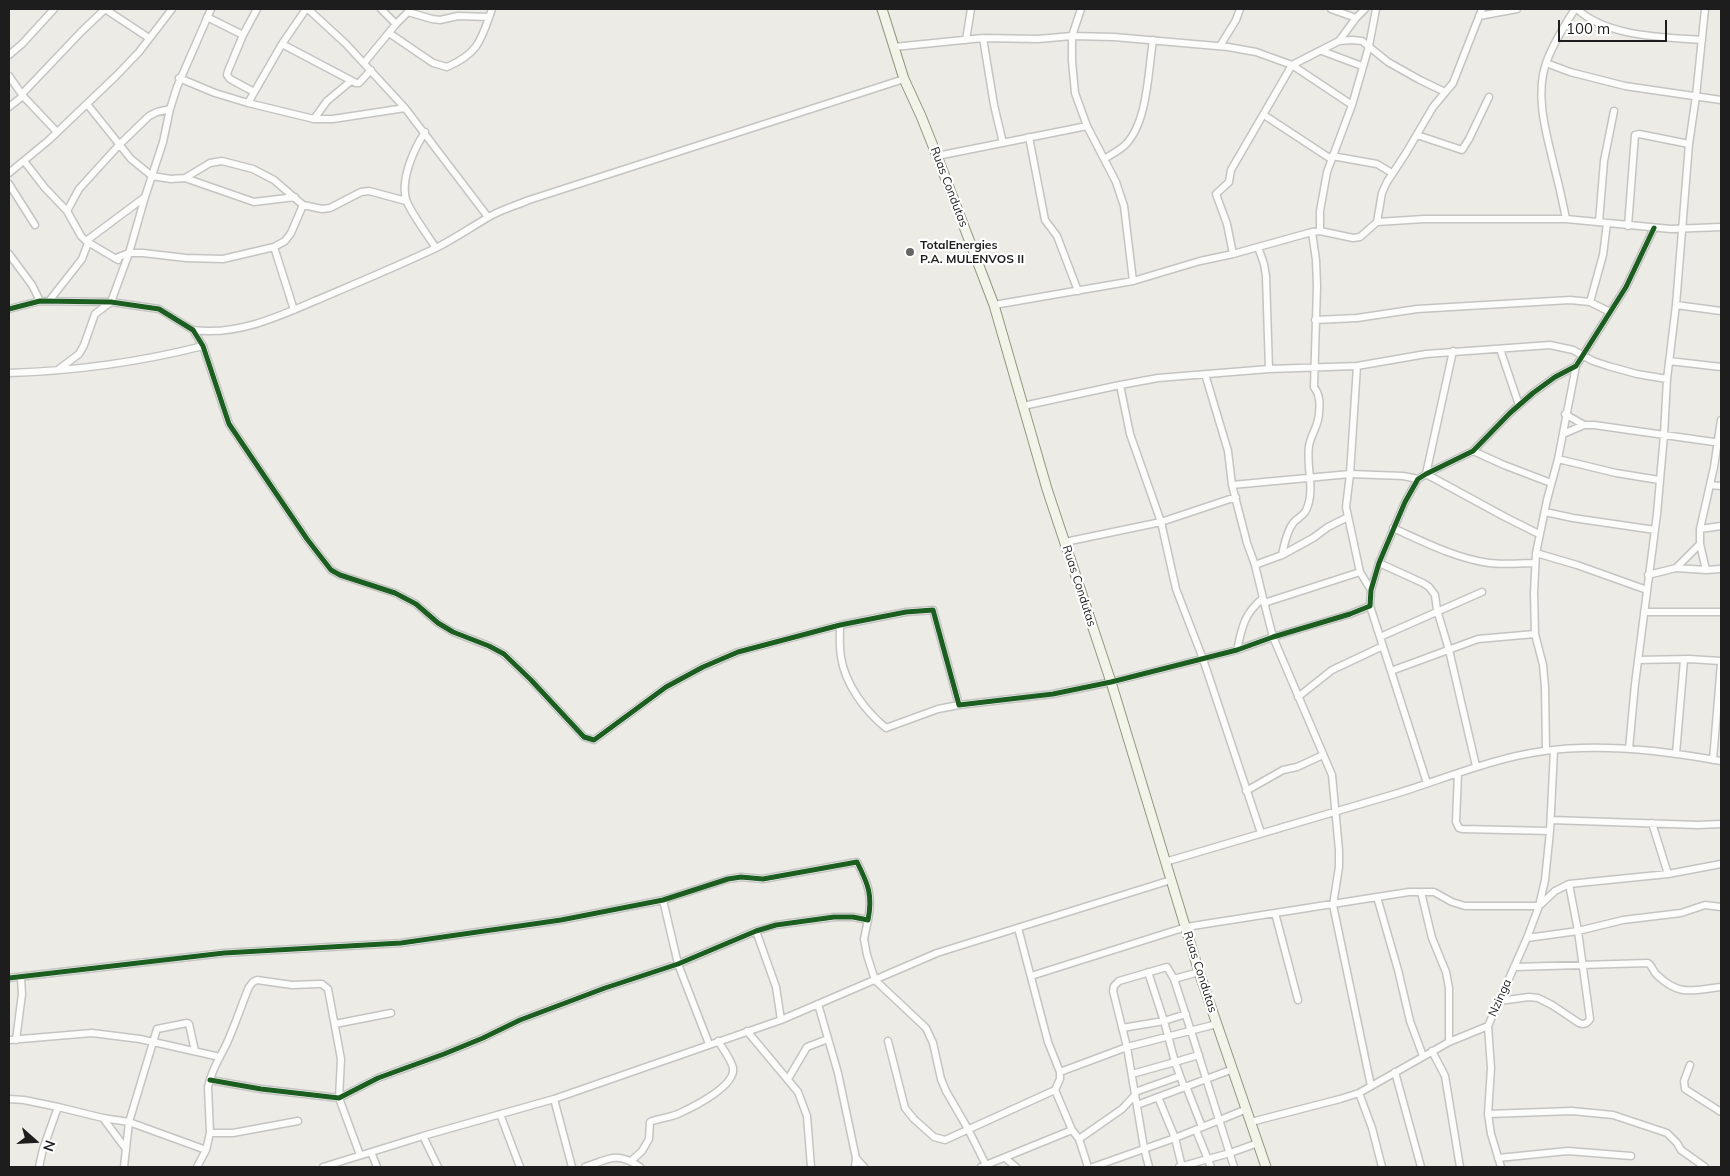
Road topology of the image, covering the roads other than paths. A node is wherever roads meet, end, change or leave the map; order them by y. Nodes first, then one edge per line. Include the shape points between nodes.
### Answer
1 (54, 9) edge
2 (105, 9) edge
3 (172, 9) edge
4 (211, 9) edge
5 (257, 9) edge
6 (307, 9) edge
7 (381, 9) edge
8 (492, 9) edge
9 (882, 9) edge
10 (971, 9) edge
11 (1081, 9) edge
12 (1240, 9) edge
13 (1331, 9) edge
14 (1365, 9) edge
15 (1376, 9) edge
16 (1517, 9) edge
17 (1576, 9) edge
18 (1705, 9) edge
19 (410, 11) edge
20 (1481, 12) edge
21 (206, 17) junction
22 (489, 17) junction
23 (1356, 18) junction
24 (396, 24) junction
25 (389, 33) junction
26 (243, 35) junction
27 (1072, 36) junction
28 (149, 38) junction
29 (983, 38) junction
30 (966, 40) junction
31 (1153, 40) junction
32 (1702, 40) junction
33 (1339, 41) junction
34 (282, 44) junction
35 (1220, 46) junction
36 (1369, 46) junction
37 (894, 47) junction
38 (1322, 51) junction
39 (1376, 53) junction
40 (1366, 54) junction
41 (9, 55) edge
42 (364, 63) junction
43 (1546, 63) junction
44 (1292, 65) junction
45 (1362, 66) junction
46 (370, 70) junction
47 (9, 76) edge
48 (180, 78) junction
49 (904, 79) junction
50 (351, 81) junction
51 (254, 92) junction
52 (1445, 92) junction
53 (23, 95) junction
54 (1696, 96) junction
55 (1489, 97) dead end
56 (1721, 100) edge
57 (248, 103) junction
58 (87, 104) junction
59 (1352, 105) junction
60 (9, 107) edge
61 (170, 108) junction
62 (405, 108) junction
63 (1614, 111) dead end
64 (1264, 115) junction
65 (314, 119) junction
66 (1087, 126) junction
67 (57, 132) junction
68 (425, 132) junction
69 (1417, 135) junction
70 (1029, 137) junction
71 (1003, 142) junction
72 (119, 144) junction
73 (1689, 144) junction
74 (937, 156) junction
75 (1331, 157) junction
76 (1104, 160) junction
77 (24, 162) junction
78 (9, 173) edge
79 (1392, 173) junction
80 (152, 176) junction
81 (185, 178) junction
82 (9, 184) edge
83 (145, 197) junction
84 (295, 197) junction
85 (406, 201) junction
86 (303, 205) junction
87 (67, 211) junction
88 (488, 217) junction
89 (1566, 219) junction
90 (1377, 222) junction
91 (1599, 222) junction
92 (1607, 223) junction
93 (35, 225) dead end
94 (1628, 226) junction
95 (1721, 227) edge
96 (1654, 228) junction
97 (1681, 229) junction
98 (1320, 231) junction
99 (1312, 232) junction
100 (87, 242) junction
101 (1258, 246) junction
102 (274, 247) junction
103 (436, 248) junction
104 (129, 253) junction
105 (9, 254) edge
106 (1233, 254) junction
107 (116, 258) junction
108 (124, 266) junction
109 (1133, 281) junction
110 (1078, 292) junction
111 (40, 301) junction
112 (49, 301) junction
113 (111, 302) junction
114 (1590, 302) junction
115 (1676, 305) junction
116 (994, 306) junction
117 (9, 309) edge
118 (294, 310) junction
119 (1610, 312) junction
120 (1721, 312) edge
121 (1315, 320) junction
122 (193, 330) junction
123 (203, 346) junction
124 (1500, 349) junction
125 (1453, 351) junction
126 (1582, 356) junction
127 (1669, 361) junction
128 (1357, 366) junction
129 (1576, 366) junction
130 (1314, 367) junction
131 (1721, 367) edge
132 (59, 369) junction
133 (1269, 369) junction
134 (9, 373) edge
135 (1205, 374) junction
136 (1667, 379) junction
137 (1120, 385) junction
138 (1519, 405) junction
139 (1023, 406) junction
140 (1566, 414) junction
141 (1721, 420) edge
142 (1584, 425) junction
143 (1563, 434) junction
144 (1664, 435) junction
145 (1720, 443) edge
146 (1473, 451) junction
147 (1558, 459) junction
148 (1350, 474) junction
149 (1426, 474) junction
150 (1309, 479) junction
151 (1418, 480) junction
152 (1659, 480) junction
153 (1551, 483) junction
154 (1232, 484) junction
155 (1710, 485) junction
156 (1721, 486) edge
157 (1236, 497) junction
158 (1545, 512) junction
159 (1348, 517) junction
160 (1161, 522) junction
161 (1721, 526) edge
162 (1393, 528) junction
163 (1700, 529) junction
164 (1655, 530) junction
165 (1540, 534) junction
166 (1066, 542) junction
167 (1700, 544) junction
168 (1536, 554) junction
169 (1282, 555) junction
170 (1379, 563) junction
171 (1535, 563) junction
172 (1255, 565) junction
173 (1676, 568) junction
174 (1721, 569) edge
175 (1706, 570) junction
176 (1360, 572) junction
177 (1648, 575) junction
178 (1371, 590) junction
179 (1647, 590) junction
180 (1482, 592) dead end
181 (1263, 600) junction
182 (1370, 606) junction
183 (1437, 610) junction
184 (1644, 612) junction
185 (1721, 612) edge
186 (840, 625) junction
187 (1535, 634) junction
188 (1273, 637) junction
189 (1380, 637) junction
190 (1383, 646) junction
191 (1237, 650) junction
192 (1449, 650) junction
193 (1203, 659) junction
194 (1638, 660) junction
195 (1684, 660) junction
196 (1721, 662) edge
197 (1391, 671) junction
198 (1111, 682) junction
199 (1298, 697) junction
200 (958, 705) junction
201 (1628, 749) junction
202 (1546, 750) junction
203 (1554, 750) junction
204 (1676, 754) junction
205 (1323, 755) junction
206 (1713, 760) junction
207 (1721, 761) edge
208 (1476, 766) junction
209 (1458, 773) junction
210 (1427, 783) junction
211 (1246, 791) junction
212 (1336, 811) junction
213 (1551, 820) junction
214 (1652, 823) junction
215 (1721, 824) edge
216 (1550, 831) junction
217 (1261, 833) junction
218 (1165, 862) junction
219 (1721, 864) edge
220 (1668, 874) junction
221 (1171, 880) junction
222 (1569, 884) junction
223 (1421, 892) junction
224 (1377, 897) junction
225 (663, 900) junction
226 (1333, 904) junction
227 (1538, 906) junction
228 (1721, 906) edge
229 (1275, 913) junction
230 (868, 920) junction
231 (1018, 928) junction
232 (1186, 928) junction
233 (756, 931) junction
234 (1578, 931) junction
235 (1527, 938) junction
236 (678, 964) junction
237 (1583, 965) junction
238 (1514, 967) junction
239 (1148, 972) junction
240 (1199, 972) junction
241 (1031, 976) junction
242 (9, 978) edge
243 (20, 978) junction
244 (1174, 979) junction
245 (875, 980) junction
246 (1721, 987) edge
247 (1298, 1000) dead end
248 (1499, 1001) junction
249 (818, 1004) junction
250 (391, 1013) dead end
251 (1186, 1014) junction
252 (781, 1020) junction
253 (1164, 1021) junction
254 (335, 1024) junction
255 (1217, 1024) junction
256 (1488, 1026) junction
257 (1122, 1028) junction
258 (748, 1031) junction
259 (1191, 1031) junction
260 (1168, 1037) junction
261 (828, 1039) junction
262 (9, 1040) edge
263 (16, 1040) junction
264 (718, 1041) junction
265 (888, 1041) dead end
266 (154, 1042) junction
267 (1449, 1042) junction
268 (709, 1044) junction
269 (1127, 1047) junction
270 (195, 1051) junction
271 (1432, 1051) junction
272 (1199, 1055) junction
273 (220, 1056) junction
274 (1424, 1056) junction
275 (1175, 1062) junction
276 (1690, 1065) dead end
277 (1233, 1069) junction
278 (1060, 1072) junction
279 (1395, 1072) junction
280 (1132, 1074) junction
281 (1180, 1076) junction
282 (788, 1079) junction
283 (1206, 1079) junction
284 (210, 1080) junction
285 (1370, 1086) junction
286 (1185, 1087) junction
287 (1055, 1090) junction
288 (1359, 1092) junction
289 (1135, 1093) junction
290 (1158, 1097) junction
291 (340, 1098) junction
292 (554, 1099) junction
293 (9, 1100) edge
294 (1137, 1105) junction
295 (58, 1107) junction
296 (1247, 1109) junction
297 (1721, 1112) edge
298 (500, 1114) junction
299 (1488, 1114) junction
300 (103, 1118) junction
301 (1219, 1120) junction
302 (298, 1121) dead end
303 (129, 1122) junction
304 (1251, 1122) junction
305 (968, 1129) junction
306 (1199, 1129) junction
307 (1072, 1130) junction
308 (210, 1133) junction
309 (423, 1136) junction
310 (1175, 1138) junction
311 (1080, 1139) junction
312 (1258, 1143) junction
313 (1144, 1148) junction
314 (126, 1149) junction
315 (206, 1150) junction
316 (371, 1152) junction
317 (1230, 1153) junction
318 (360, 1155) junction
319 (1632, 1156) dead end
320 (856, 1158) junction
321 (1005, 1158) junction
322 (1498, 1158) junction
323 (1208, 1159) junction
324 (631, 1161) junction
325 (985, 1166) edge
326 (39, 1167) edge
327 (124, 1167) edge
328 (197, 1167) edge
329 (323, 1167) edge
330 (377, 1167) edge
331 (438, 1167) edge
332 (520, 1167) edge
333 (572, 1167) edge
334 (585, 1167) edge
335 (640, 1167) edge
336 (811, 1167) edge
337 (855, 1167) edge
338 (864, 1167) edge
339 (1016, 1167) edge
340 (1088, 1167) edge
341 (1093, 1167) edge
342 (1149, 1167) edge
343 (1181, 1167) edge
344 (1211, 1167) edge
345 (1234, 1167) edge
346 (1266, 1167) edge
347 (1382, 1167) edge
348 (1421, 1167) edge
349 (1460, 1167) edge
350 (1501, 1167) edge
351 (1703, 1167) edge

1 - 41 street
2 - 28 street
2 - 53 street
3 - 28 street
4 - 21 street
5 - 26 street
6 - 34 street
6 - 42 street
7 - 24 street
8 - 22 street
9 - 37 street, Ruas Condutas
10 - 30 street
11 - 27 street
12 - 35 street
13 - 23 street
14 - 23 street
15 - 36 street
16 - 20 street
17 - 32 street via 1592,20 1615,28 1657,37
17 - 43 street via 1562,29
18 - 32 street
19 - 22 street via 440,20 458,16
19 - 24 street
20 - 52 street via 1458,72
21 - 26 street
21 - 48 street
22 - 25 street via 480,41 470,55 447,67 433,63
23 - 33 street
24 - 25 street
25 - 42 street
26 - 51 street via 227,75
27 - 29 street
27 - 31 street
27 - 66 street via 1075,93
28 - 58 street via 130,62
29 - 30 street
29 - 71 street
30 - 37 street
31 - 35 street
31 - 76 street via 1140,122 1124,146
32 - 54 street
33 - 36 street via 1357,40
33 - 38 street
34 - 50 street
34 - 51 street
35 - 44 street via 1256,52
36 - 39 street
36 - 40 street
37 - 49 street, Ruas Condutas
38 - 44 street
38 - 45 street
39 - 40 street
39 - 52 street
40 - 45 street
42 - 46 street
43 - 54 street via 1625,86
43 - 89 street via 1541,99
44 - 59 street
44 - 64 street
45 - 59 street
46 - 50 street via 358,83
46 - 62 street
47 - 53 street
48 - 57 street
48 - 61 street
49 - 74 street, Ruas Condutas
49 - 88 street via 538,197
50 - 65 street via 328,101
51 - 57 street
52 - 69 street
53 - 60 street
53 - 67 street
54 - 56 street
54 - 73 street
55 - 69 street via 1462,150
57 - 65 street
58 - 67 street
58 - 72 street
59 - 75 street
61 - 72 street via 149,116
61 - 80 street
62 - 65 street
62 - 68 street
63 - 91 street via 1605,153
64 - 75 street
64 - 106 street via 1231,170 1229,182 1216,194 1228,224
66 - 70 street
66 - 76 street
67 - 77 street
68 - 85 street via 410,161
68 - 88 street
69 - 79 street
70 - 71 street
70 - 110 street via 1045,220 1057,236
71 - 74 street
72 - 80 street
72 - 87 street via 78,189
73 - 94 street via 1635,135
73 - 97 street
74 - 116 street, Ruas Condutas
75 - 79 street via 1376,164
75 - 98 street via 1322,195
76 - 109 street via 1124,206
77 - 78 street
77 - 87 street
79 - 90 street via 1382,193
80 - 81 street
80 - 83 street
81 - 84 street via 254,202
81 - 84 street via 210,163 222,161 253,169
82 - 93 street
83 - 100 street
83 - 104 street
84 - 86 street
85 - 86 street via 369,191 330,208
85 - 103 street
86 - 102 street via 291,233
87 - 100 street via 76,230
88 - 103 street
89 - 90 street
89 - 91 street
90 - 98 street via 1360,237
91 - 92 street
92 - 94 street
92 - 114 street via 1602,261
94 - 96 street
95 - 97 street
96 - 97 street
96 - 119 street via 1626,287
97 - 115 street
98 - 99 street
99 - 101 street
99 - 121 street via 1317,286
100 - 107 street
100 - 112 street via 82,259
101 - 106 street
101 - 133 street via 1266,276
102 - 104 street via 223,259
102 - 118 street
103 - 118 street
104 - 107 street
104 - 108 street
105 - 111 street
106 - 109 street via 1200,260
107 - 108 street
108 - 113 street
109 - 110 street
110 - 116 street
111 - 112 street
111 - 117 street
112 - 113 street
113 - 122 street via 159,309
113 - 132 street via 94,314 79,354
114 - 119 street
114 - 121 street via 1570,300 1418,309
115 - 120 street
115 - 127 street
116 - 139 street, Ruas Condutas
118 - 122 street via 238,329
119 - 126 street
121 - 130 street
122 - 123 street
123 - 132 street via 132,361
123 - 186 street via 230,424 331,570 395,593 416,604 453,632 504,654 587,739 594,740 666,687 703,667 738,652
124 - 125 street
124 - 126 street via 1550,345
124 - 138 street
125 - 128 street
125 - 149 street
126 - 129 street
126 - 136 street via 1616,368
127 - 131 street
127 - 136 street
128 - 130 street
128 - 148 street
129 - 138 street via 1555,377
129 - 140 street
130 - 133 street
130 - 150 street via 1319,413 1309,444
132 - 134 street
133 - 135 street
135 - 137 street
135 - 154 street via 1228,451
136 - 144 street
137 - 139 street
137 - 160 street via 1130,434
138 - 146 street
139 - 166 street, Ruas Condutas
140 - 142 street
140 - 143 street
141 - 145 street
142 - 143 street
142 - 144 street
143 - 147 street
144 - 145 street
144 - 152 street
145 - 155 street
146 - 149 street
146 - 153 street
147 - 152 street
147 - 153 street
148 - 150 street
148 - 151 street via 1403,476
148 - 159 street via 1346,498
149 - 151 street
149 - 165 street
150 - 154 street
150 - 169 street via 1307,508 1294,522
151 - 162 street
152 - 164 street
153 - 158 street
154 - 157 street
155 - 156 street
155 - 163 street
157 - 160 street
157 - 172 street
158 - 164 street
158 - 165 street
159 - 169 street
159 - 176 street
160 - 166 street
160 - 193 street via 1176,589
161 - 163 street
162 - 170 street
162 - 171 street via 1443,550 1476,560 1503,564
163 - 167 street
164 - 177 street
165 - 168 street
166 - 198 street, Ruas Condutas
167 - 173 street
167 - 175 street
168 - 171 street
168 - 179 street
169 - 172 street
170 - 178 street
170 - 183 street via 1429,587 1435,595
171 - 187 street
172 - 181 street
173 - 175 street
173 - 177 street
174 - 175 street
176 - 178 street
176 - 181 street
177 - 179 street
178 - 182 street
179 - 184 street
180 - 183 street
181 - 188 street
181 - 191 street via 1245,619
182 - 188 street
182 - 189 street
183 - 189 street
183 - 192 street
184 - 185 street
184 - 194 street
186 - 200 street via 933,610
186 - 200 street via 841,656 850,684 871,714 886,728
187 - 192 street via 1483,638
187 - 202 street via 1545,681
188 - 191 street
188 - 199 street
189 - 190 street
190 - 197 street
190 - 199 street via 1332,670
191 - 193 street
192 - 197 street
192 - 208 street
193 - 198 street
193 - 211 street
194 - 195 street
194 - 201 street
195 - 196 street
195 - 204 street
196 - 206 street
197 - 210 street
198 - 200 street via 1053,694
198 - 218 street, Ruas Condutas
199 - 205 street
201 - 203 street
201 - 204 street
202 - 203 street
202 - 208 street
203 - 213 street, Nzinga
204 - 206 street
205 - 211 street via 1283,770
205 - 212 street via 1332,775
206 - 207 street
208 - 209 street
209 - 210 street
209 - 216 street via 1458,828
210 - 212 street
211 - 217 street
212 - 217 street
212 - 226 street via 1339,856
213 - 214 street
213 - 216 street, Nzinga
214 - 215 street
214 - 220 street
216 - 227 street, Nzinga via 1547,872
217 - 218 street
218 - 221 street, Ruas Condutas
219 - 220 street
220 - 222 street
221 - 231 street
221 - 232 street, Ruas Condutas
222 - 227 street
222 - 234 street
223 - 224 street
223 - 227 street via 1434,892 1465,906
223 - 267 street via 1432,938 1448,979
224 - 226 street
224 - 274 street via 1410,1021
225 - 230 street via 728,879 763,879 857,862 869,887
225 - 236 street
225 - 243 street via 561,920 401,943 224,952
226 - 229 street
226 - 285 street
227 - 235 street, Nzinga
228 - 234 street via 1705,905 1685,912 1623,920
229 - 232 street
229 - 247 street
230 - 233 street via 853,916 834,917
230 - 245 street via 864,938
231 - 241 street
231 - 245 street via 937,953
232 - 240 street, Ruas Condutas
232 - 241 street
233 - 236 street
233 - 252 street via 776,987
234 - 235 street
234 - 237 street
235 - 238 street, Nzinga
236 - 268 street
236 - 291 street via 520,1020 452,1051 378,1078
237 - 238 street
237 - 246 street via 1648,963 1656,974 1679,990
237 - 248 street via 1590,1016 1588,1023 1583,1025 1538,998
238 - 248 street, Nzinga
239 - 244 street via 1167,967
239 - 253 street
239 - 257 street via 1118,981 1114,986
240 - 244 street
240 - 255 street, Ruas Condutas
241 - 278 street via 1048,1042
242 - 243 street
243 - 263 street via 22,994
244 - 251 street
245 - 249 street
245 - 305 street via 926,1028 946,1092
248 - 256 street, Nzinga
249 - 252 street
249 - 261 street
250 - 254 street
251 - 253 street
251 - 259 street
252 - 258 street
253 - 257 street
253 - 260 street
254 - 273 street via 328,989 322,984 292,985 257,980 252,982
254 - 291 street via 341,1059
255 - 259 street
255 - 277 street, Ruas Condutas
256 - 267 street, Nzinga
256 - 299 street via 1491,1068
257 - 269 street
258 - 264 street
258 - 282 street
259 - 260 street
259 - 272 street
260 - 269 street
260 - 275 street
261 - 282 street via 807,1047
261 - 320 street
262 - 263 street
263 - 266 street via 92,1033
264 - 268 street
264 - 324 street via 733,1068 730,1080 720,1090 680,1114 650,1122 649,1139
265 - 305 street via 902,1101 909,1113 938,1139 945,1140
266 - 270 street
266 - 270 street via 158,1028 187,1023
266 - 303 street
267 - 271 street, Nzinga
268 - 292 street
269 - 278 street
269 - 280 street
270 - 273 street
271 - 274 street, Nzinga
271 - 349 street via 1444,1076
272 - 275 street
272 - 283 street
273 - 284 street
274 - 279 street, Nzinga
275 - 280 street
275 - 281 street
276 - 297 street via 1684,1081 1685,1089
277 - 283 street
277 - 296 street, Ruas Condutas
278 - 287 street
279 - 285 street, Nzinga
279 - 348 street
280 - 289 street
281 - 286 street
281 - 289 street
282 - 336 street via 798,1092 807,1116
283 - 286 street
283 - 301 street
284 - 291 street
284 - 308 street
285 - 288 street, Nzinga
286 - 290 street
286 - 306 street
287 - 305 street
287 - 307 street
288 - 304 street, Nzinga
288 - 347 street
289 - 294 street
289 - 311 street via 1122,1109
290 - 294 street
290 - 310 street
291 - 318 street
292 - 298 street
292 - 333 street
293 - 295 street
294 - 313 street
295 - 300 street
295 - 326 street
296 - 301 street
296 - 304 street, Ruas Condutas
298 - 309 street
298 - 332 street
299 - 322 street
299 - 351 street via 1572,1111 1613,1115 1667,1133 1681,1150
300 - 303 street
300 - 314 street
301 - 306 street
301 - 317 street
302 - 308 street via 233,1133
303 - 314 street
303 - 315 street
304 - 312 street, Ruas Condutas
305 - 325 street
306 - 310 street
306 - 323 street
307 - 311 street
307 - 321 street
308 - 315 street
309 - 316 street
309 - 331 street
310 - 313 street
310 - 343 street
311 - 340 street
312 - 317 street
312 - 346 street, Ruas Condutas
313 - 341 street
313 - 342 street
314 - 327 street
315 - 328 street
316 - 318 street
316 - 330 street
317 - 323 street
317 - 345 street
318 - 329 street
319 - 322 street via 1568,1151
320 - 337 street
320 - 338 street
321 - 325 street
321 - 339 street
322 - 350 street
323 - 343 street
323 - 344 street
324 - 334 street via 613,1158
324 - 335 street

